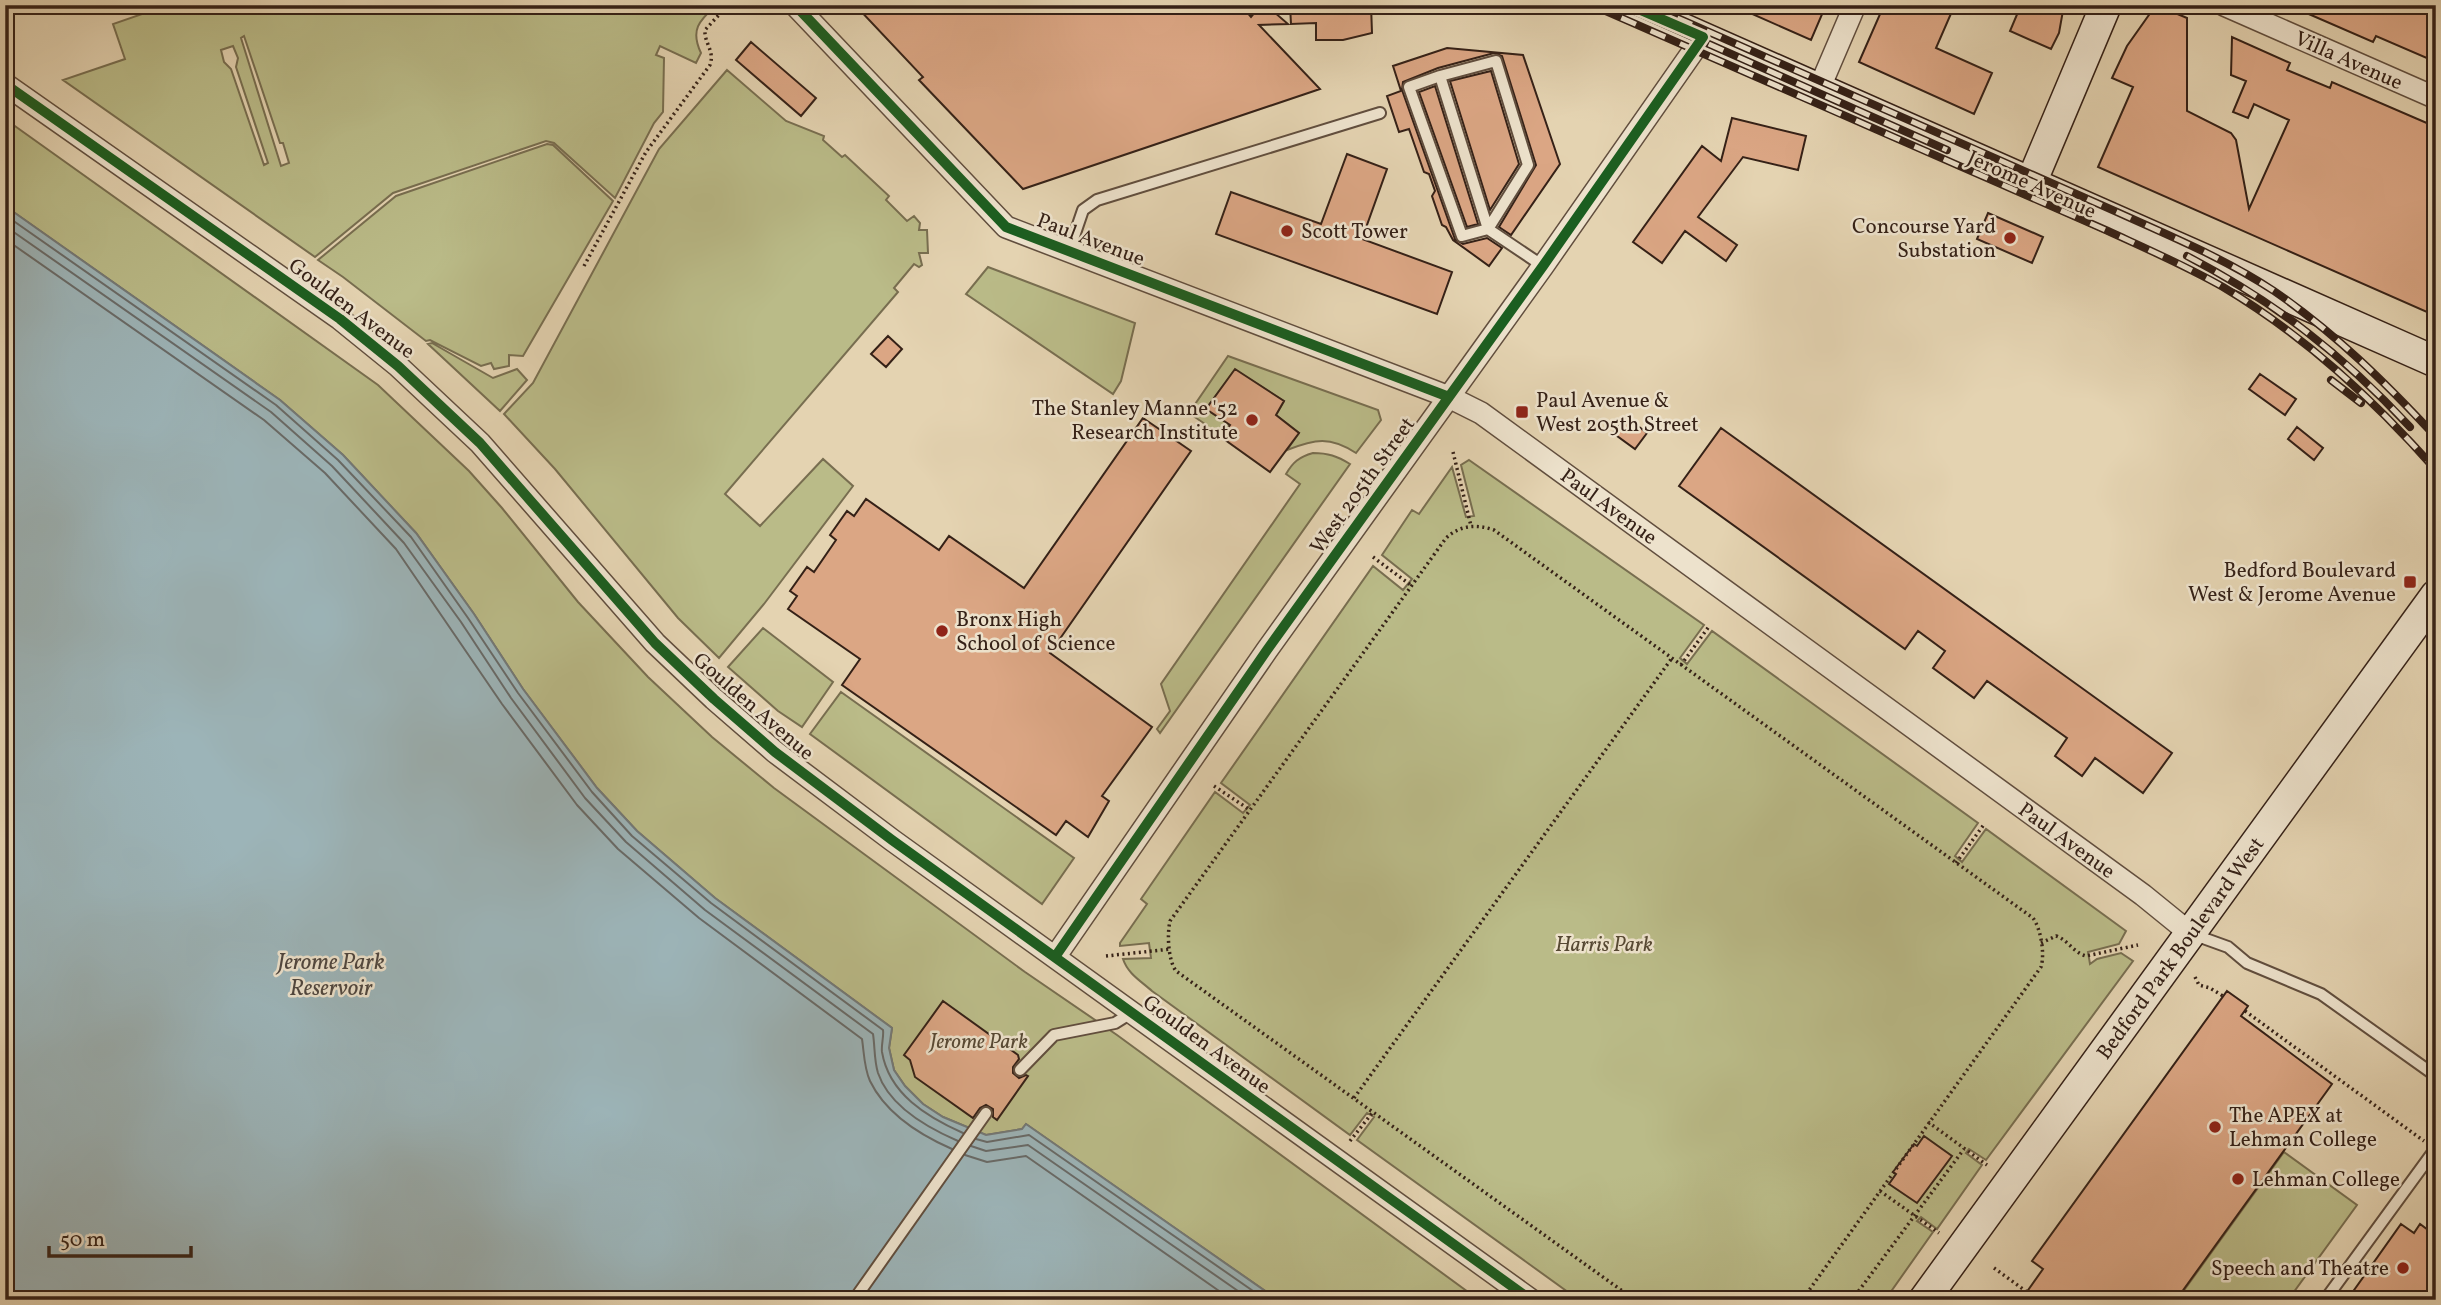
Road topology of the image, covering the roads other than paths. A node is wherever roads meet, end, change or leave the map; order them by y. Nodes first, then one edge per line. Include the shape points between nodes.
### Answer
1 (795, 5) edge
2 (1629, 5) edge
3 (1855, 5) edge
4 (2106, 5) edge
5 (2224, 5) edge
6 (1703, 37) junction
7 (1440, 76) junction
8 (5, 83) edge
9 (1819, 89) junction
10 (2436, 98) edge
11 (1380, 113) dead end
12 (2031, 183) junction
13 (1488, 229) junction
14 (1069, 251) junction
15 (1543, 266) junction
16 (2436, 362) edge
17 (1449, 397) junction
18 (2436, 595) edge
19 (2191, 934) junction
20 (1055, 957) junction
21 (1130, 1013) junction
22 (1020, 1070) dead end
23 (2436, 1076) edge
24 (986, 1113) dead end
25 (2435, 1148) edge
26 (854, 1300) edge
27 (1531, 1300) edge
28 (1924, 1300) edge
29 (2325, 1300) edge

1 - 14 street, Paul Avenue via 1006,227
2 - 6 street, Jerome Avenue
3 - 9 street
4 - 12 street
5 - 10 street, Villa Avenue
6 - 9 street, Jerome Avenue
6 - 15 street, West 205th Street
7 - 13 lane
7 - 13 lane via 1409,87 1462,236
7 - 13 lane via 1496,61 1528,165
8 - 20 street, Goulden Avenue via 375,347 480,443 625,611 713,699 822,788
9 - 12 street, Jerome Avenue
11 - 14 lane via 1097,200 1083,210
12 - 16 street, Jerome Avenue
13 - 15 lane
14 - 17 street, Paul Avenue
15 - 17 street, West 205th Street
17 - 19 street, Paul Avenue via 1501,427
17 - 20 street, West 205th Street
18 - 19 street, Bedford Park Boulevard West
19 - 23 lane via 2228,947 2247,963 2321,994
19 - 28 street, Bedford Park Boulevard West
20 - 21 street, Goulden Avenue
21 - 22 lane via 1115,1023 1054,1035
21 - 27 street, Goulden Avenue
24 - 26 lane
25 - 29 lane

